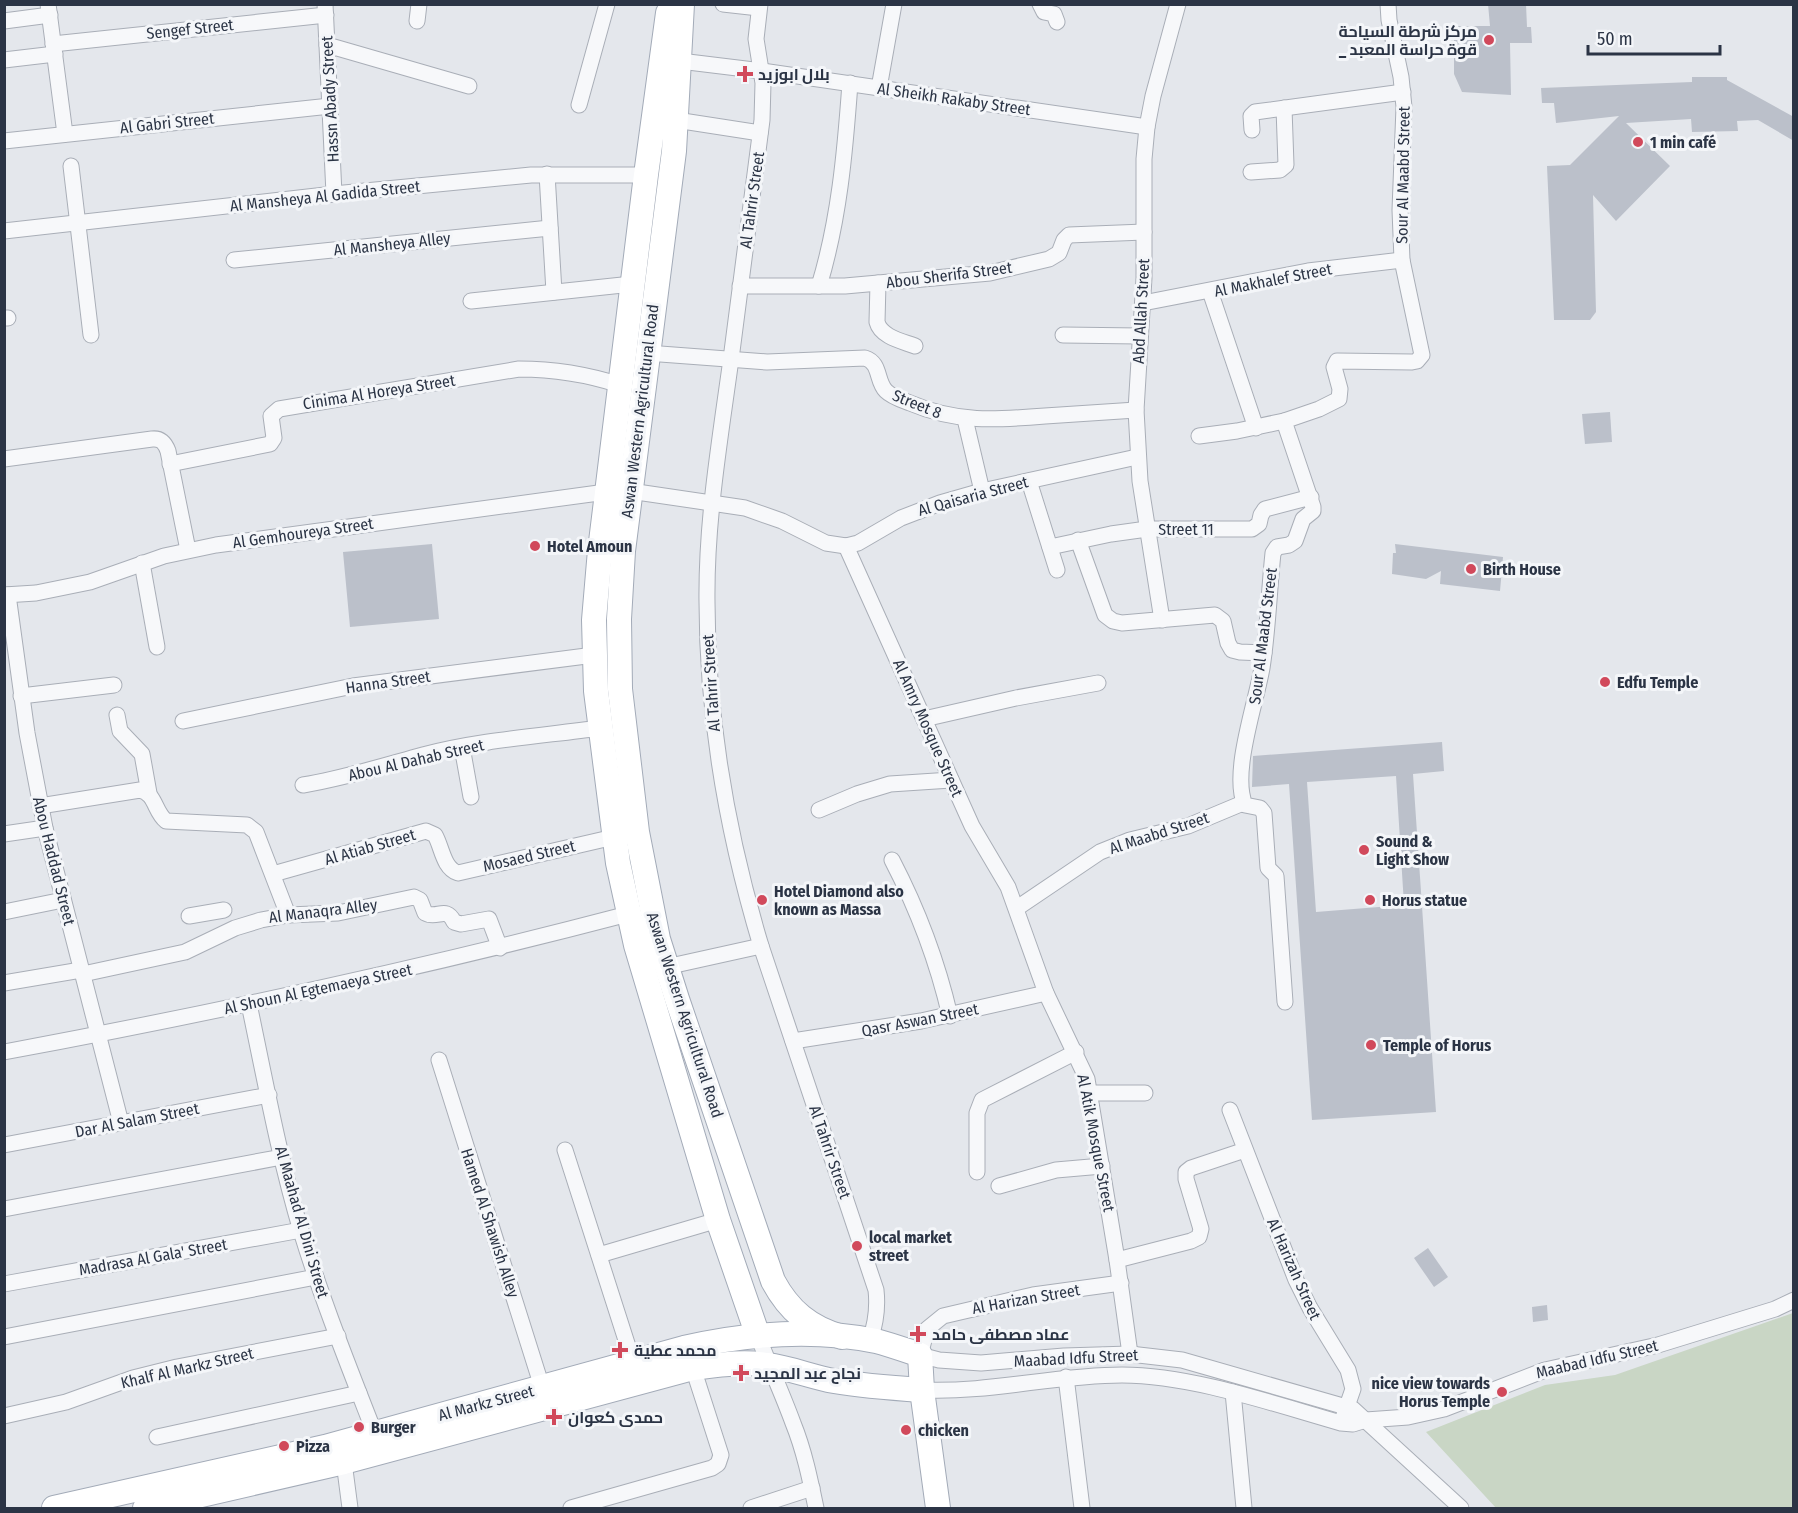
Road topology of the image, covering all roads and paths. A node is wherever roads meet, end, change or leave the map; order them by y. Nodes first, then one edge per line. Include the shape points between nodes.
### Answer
1 (419, 4) edge
2 (607, 4) edge
3 (669, 4) edge
4 (682, 4) edge
5 (723, 4) edge
6 (894, 4) edge
7 (1040, 4) edge
8 (1178, 4) edge
9 (1388, 4) edge
10 (760, 6) edge
11 (49, 10) edge
12 (326, 10) edge
13 (4, 21) edge
14 (417, 21) dead end
15 (1057, 22) dead end
16 (327, 45) junction
17 (54, 49) junction
18 (4, 60) edge
19 (680, 61) junction
20 (762, 71) junction
21 (850, 83) junction
22 (469, 86) dead end
23 (879, 88) junction
24 (1403, 92) junction
25 (579, 105) dead end
26 (330, 106) junction
27 (1284, 108) junction
28 (676, 120) junction
29 (1147, 127) junction
30 (1252, 130) dead end
31 (760, 133) junction
32 (65, 134) junction
33 (4, 141) edge
34 (71, 166) dead end
35 (1251, 172) dead end
36 (547, 174) junction
37 (646, 175) junction
38 (334, 194) junction
39 (78, 223) junction
40 (550, 228) junction
41 (4, 231) edge
42 (1144, 232) junction
43 (234, 260) dead end
44 (1402, 260) junction
45 (632, 284) junction
46 (878, 284) junction
47 (740, 286) junction
48 (819, 286) junction
49 (1210, 291) junction
50 (554, 292) junction
51 (471, 301) dead end
52 (1143, 303) junction
53 (91, 335) dead end
54 (1063, 335) dead end
55 (1139, 336) junction
56 (915, 346) dead end
57 (647, 353) junction
58 (730, 359) junction
59 (620, 385) junction
60 (1136, 410) junction
61 (965, 419) junction
62 (1284, 421) junction
63 (1256, 428) junction
64 (1199, 436) dead end
65 (1137, 457) junction
66 (4, 459) edge
67 (170, 464) junction
68 (1029, 481) junction
69 (982, 491) junction
70 (618, 492) junction
71 (1311, 497) junction
72 (711, 502) junction
73 (1147, 529) junction
74 (1078, 540) junction
75 (846, 546) junction
76 (1050, 546) junction
77 (188, 550) junction
78 (142, 563) junction
79 (1057, 570) dead end
80 (6, 595) edge
81 (1162, 620) junction
82 (157, 647) dead end
83 (1264, 653) junction
84 (594, 654) junction
85 (1098, 683) dead end
86 (114, 685) dead end
87 (620, 689) junction
88 (596, 691) junction
89 (21, 696) junction
90 (117, 715) dead end
91 (924, 719) junction
92 (183, 721) dead end
93 (600, 728) junction
94 (462, 747) junction
95 (951, 780) junction
96 (303, 784) dead end
97 (149, 793) junction
98 (471, 797) dead end
99 (1244, 803) junction
100 (40, 806) junction
101 (819, 810) dead end
102 (45, 828) junction
103 (4, 834) edge
104 (614, 837) junction
105 (892, 860) dead end
106 (448, 866) joint
107 (273, 874) junction
108 (63, 900) junction
109 (1017, 908) junction
110 (4, 912) edge
111 (628, 914) junction
112 (288, 915) junction
113 (189, 916) dead end
114 (222, 934) junction
115 (761, 946) junction
116 (500, 948) junction
117 (666, 967) junction
118 (82, 972) junction
119 (4, 982) edge
120 (1046, 993) junction
121 (1285, 1002) dead end
122 (249, 1004) junction
123 (950, 1016) junction
124 (98, 1035) junction
125 (793, 1041) junction
126 (4, 1052) edge
127 (1076, 1052) junction
128 (438, 1060) dead end
129 (1090, 1093) junction
130 (1145, 1093) dead end
131 (269, 1095) junction
132 (1230, 1110) dead end
133 (121, 1123) junction
134 (4, 1145) edge
135 (565, 1150) dead end
136 (1245, 1150) junction
137 (282, 1157) junction
138 (1102, 1166) junction
139 (977, 1172) dead end
140 (999, 1186) dead end
141 (4, 1209) edge
142 (718, 1220) junction
143 (301, 1230) junction
144 (599, 1255) junction
145 (1117, 1260) junction
146 (316, 1277) junction
147 (1121, 1283) junction
148 (4, 1284) edge
149 (1794, 1300) edge
150 (338, 1336) junction
151 (759, 1336) junction
152 (4, 1337) edge
153 (842, 1337) junction
154 (870, 1340) junction
155 (1130, 1354) junction
156 (920, 1355) junction
157 (633, 1362) junction
158 (768, 1365) junction
159 (693, 1368) junction
160 (1066, 1377) junction
161 (542, 1387) junction
162 (922, 1390) junction
163 (1233, 1392) junction
164 (359, 1393) junction
165 (1347, 1407) junction
166 (503, 1409) junction
167 (4, 1416) edge
168 (1366, 1420) junction
169 (1341, 1423) junction
170 (375, 1434) junction
171 (157, 1437) dead end
172 (344, 1462) junction
173 (812, 1488) junction
174 (54, 1509) edge
175 (145, 1509) edge
176 (350, 1509) edge
177 (571, 1509) edge
178 (751, 1509) edge
179 (816, 1509) edge
180 (938, 1509) edge
181 (1082, 1509) edge
182 (1244, 1509) edge
183 (1461, 1509) edge

1 - 14 street
2 - 25 street
3 - 37 main road, Aswan Western Agricultural Road
4 - 19 main road, Aswan Western Agricultural Road
5 - 10 street
6 - 23 street
7 - 15 street
8 - 29 street, Abd Allah Street
9 - 24 street, Sour Al Maabd Street
10 - 20 street, Al Tahrir Street via 756,39
11 - 13 street
11 - 17 street
12 - 16 street, Hassn Abady Street
12 - 17 street, Sengef Street
16 - 22 street
16 - 26 street, Hassn Abady Street
17 - 18 street, Sengef Street
17 - 32 street
19 - 20 street, Al Sheikh Rakaby Street
19 - 28 main road, Aswan Western Agricultural Road
20 - 21 street, Al Sheikh Rakaby Street
20 - 31 street, Al Tahrir Street
21 - 23 street, Al Sheikh Rakaby Street
21 - 48 street via 840,196
23 - 29 street, Al Sheikh Rakaby Street
24 - 27 street
24 - 44 street, Sour Al Maabd Street
26 - 32 street, Al Gabri Street
26 - 38 street, Hassn Abady Street
27 - 30 street via 1255,112 1251,116
27 - 35 street via 1286,165 1280,170
28 - 31 street
28 - 57 main road, Aswan Western Agricultural Road
29 - 42 street, Abd Allah Street
31 - 47 street, Al Tahrir Street
32 - 33 street, Al Gabri Street
34 - 39 street
36 - 37 street, Al Mansheya Al Gadida Street
36 - 38 street, Al Mansheya Al Gadida Street
36 - 40 street
37 - 45 main road, Aswan Western Agricultural Road
38 - 39 street, Al Mansheya Al Gadida Street
39 - 41 street, Al Mansheya Al Gadida Street
39 - 53 street
40 - 43 street, Al Mansheya Alley
40 - 50 street
42 - 46 street, Abou Sherifa Street via 1069,235 1054,256 1030,265
42 - 52 street, Abd Allah Street
44 - 49 street, Al Makhalef Street via 1308,271
44 - 62 street, Sour Al Maabd Street via 1422,350 1420,358 1412,362 1337,361 1334,367 1340,389 1338,399
45 - 50 street
45 - 59 main road, Aswan Western Agricultural Road
46 - 48 street, Abou Sherifa Street
46 - 56 street via 878,328
47 - 48 street, Abou Sherifa Street
47 - 58 street, Al Tahrir Street
49 - 52 street, Al Makhalef Street
49 - 63 street
50 - 51 street
52 - 55 street, Abd Allah Street
54 - 55 street
55 - 60 street, Abd Allah Street
57 - 58 street, Street 8
57 - 70 main road, Aswan Western Agricultural Road
58 - 61 street, Street 8 via 767,362 865,358 876,365 882,386 890,394 930,411
58 - 72 street, Al Tahrir Street
59 - 67 street, Cinima Al Horeya Street via 581,373 519,369 279,409 271,416 274,438 270,444
59 - 70 main road, Aswan Western Agricultural Road
60 - 61 street, Street 8
60 - 65 street, Abd Allah Street
61 - 69 street
62 - 63 street
62 - 71 street
63 - 64 street
65 - 68 street, Al Qaisaria Street
65 - 73 street, Abd Allah Street
66 - 67 street via 157,438 166,447
67 - 77 street
68 - 69 street, Al Qaisaria Street
68 - 76 street
69 - 75 street, Al Qaisaria Street via 919,510
70 - 72 street
70 - 77 street, Al Gemhoureya Street
70 - 84 main road, Aswan Western Agricultural Road via 596,585
70 - 87 main road, Aswan Western Agricultural Road
71 - 73 street, Street 11 via 1265,509 1259,524 1252,529
71 - 83 street, Sour Al Maabd Street via 1313,511 1303,519 1295,541 1277,547 1273,553
72 - 75 street via 764,514 826,543
72 - 115 street, Al Tahrir Street via 706,602 715,741 734,850
73 - 74 street, Street 11
73 - 81 street, Abd Allah Street
74 - 76 street, Street 11
74 - 81 street via 1108,619 1122,623
75 - 91 street, Al Amry Mosque Street
76 - 79 street
77 - 78 street, Al Gemhoureya Street
78 - 80 street, Al Gemhoureya Street via 90,582
78 - 82 street
80 - 89 street, Abou Haddad Street
81 - 83 street via 1218,616 1232,650
83 - 99 street, Sour Al Maabd Street via 1244,747
84 - 88 main road, Aswan Western Agricultural Road
84 - 92 street, Hanna Street via 353,686
85 - 91 street
86 - 89 street
87 - 88 main road
87 - 117 main road, Aswan Western Agricultural Road via 640,857
88 - 93 main road, Aswan Western Agricultural Road
89 - 100 street, Abou Haddad Street
90 - 97 street via 120,731 142,754
91 - 95 street, Al Amry Mosque Street
93 - 94 street, Abou Al Dahab Street
93 - 104 main road, Aswan Western Agricultural Road
94 - 96 street, Abou Al Dahab Street via 364,773
94 - 98 street
95 - 101 street via 890,784
95 - 109 street, Al Amry Mosque Street
97 - 100 street via 137,790
97 - 107 street via 166,821 242,824 252,828
99 - 109 street, Al Maabd Street via 1188,826 1130,840 1100,852
99 - 121 street via 1264,813 1268,868 1276,876
100 - 102 street, Abou Haddad Street
102 - 103 street
102 - 108 street, Abou Haddad Street
104 - 106 street, Mosaed Street via 463,872 454,872
104 - 111 main road, Aswan Western Agricultural Road
105 - 123 street via 928,938
106 - 107 street, Al Atiab Street via 437,838 426,831
107 - 112 street
108 - 110 street
108 - 118 street, Abou Haddad Street
109 - 120 street, Al Atik Mosque Street
111 - 116 street, Al Shoun Al Egtemaeya Street
111 - 142 main road, Aswan Western Agricultural Road
112 - 114 street, Al Manaqra Alley via 254,921
112 - 116 street, Al Manaqra Alley via 338,913 414,897 429,915 446,913 461,924 489,919
113 - 114 street via 221,911
114 - 118 street, Al Manaqra Alley via 185,952
115 - 117 street
115 - 125 street, Al Tahrir Street
116 - 122 street, Al Shoun Al Egtemaeya Street
117 - 153 main road, Aswan Western Agricultural Road via 773,1281 801,1318
118 - 119 street, Al Manaqra Alley
118 - 124 street, Abou Haddad Street
120 - 123 street, Qasr Aswan Street
120 - 127 street, Al Atik Mosque Street
122 - 124 street, Al Shoun Al Egtemaeya Street
122 - 131 street, Al Maahad Al Dini Street
123 - 125 street, Qasr Aswan Street
124 - 126 street, Al Shoun Al Egtemaeya Street
124 - 133 street, Abou Haddad Street
125 - 154 street, Al Tahrir Street via 876,1290 878,1307
127 - 129 street, Al Atik Mosque Street
127 - 139 street via 982,1100 977,1113
128 - 161 street, Hamed Al Shawish Alley
129 - 130 street
129 - 138 street, Al Atik Mosque Street
131 - 133 street, Dar Al Salam Street
131 - 137 street, Al Maahad Al Dini Street
132 - 136 street, Al Harizah Street
133 - 134 street, Dar Al Salam Street
135 - 144 street
136 - 145 street via 1186,1172 1201,1229 1199,1237
136 - 165 street, Al Harizah Street via 1296,1280 1348,1370 1353,1389
137 - 141 street
137 - 143 street, Al Maahad Al Dini Street
138 - 140 street via 1056,1170
138 - 145 street, Al Atik Mosque Street
142 - 144 street
142 - 151 main road, Aswan Western Agricultural Road
143 - 146 street, Al Maahad Al Dini Street
143 - 148 street, Madrasa Al Gala' Street
144 - 157 street
145 - 147 street, Al Atik Mosque Street
146 - 150 street, Al Maahad Al Dini Street
146 - 152 street
147 - 155 street, Al Atik Mosque Street
147 - 156 street, Al Harizan Street via 1033,1295 943,1316 927,1329
149 - 168 street, Maabad Idfu Street via 1658,1345 1545,1370 1444,1409
150 - 164 street, Al Maahad Al Dini Street
150 - 167 street, Khalf Al Markz Street via 177,1367 66,1402
151 - 153 main road, Al Markz Street
151 - 157 main road, Al Markz Street via 707,1343
151 - 158 street
153 - 154 main road, Al Markz Street
154 - 156 main road, Al Markz Street
155 - 156 street, Maabad Idfu Street via 981,1363
155 - 165 street, Maabad Idfu Street via 1182,1360
156 - 162 main road
157 - 161 main road, Al Markz Street
158 - 159 main road, Al Markz Street
158 - 162 main road, Al Markz Street via 832,1381
158 - 173 street via 793,1423
159 - 166 main road, Al Markz Street
159 - 177 street via 721,1455 718,1464
160 - 162 street, Maabad Idfu Street via 963,1390
160 - 163 street, Maabad Idfu Street via 1150,1376
160 - 181 street
161 - 166 main road, Al Markz Street
162 - 180 main road
163 - 169 street, Maabad Idfu Street
163 - 182 street
164 - 170 street, Al Maahad Al Dini Street
164 - 171 street
165 - 168 street, Maabad Idfu Street
165 - 169 street, Al Harizah Street
166 - 170 main road, Al Markz Street
166 - 172 main road, Al Markz Street
168 - 169 street, Maabad Idfu Street
168 - 183 street
170 - 174 main road, Al Markz Street
172 - 175 main road, Al Markz Street
172 - 176 street
173 - 178 street
173 - 179 street

